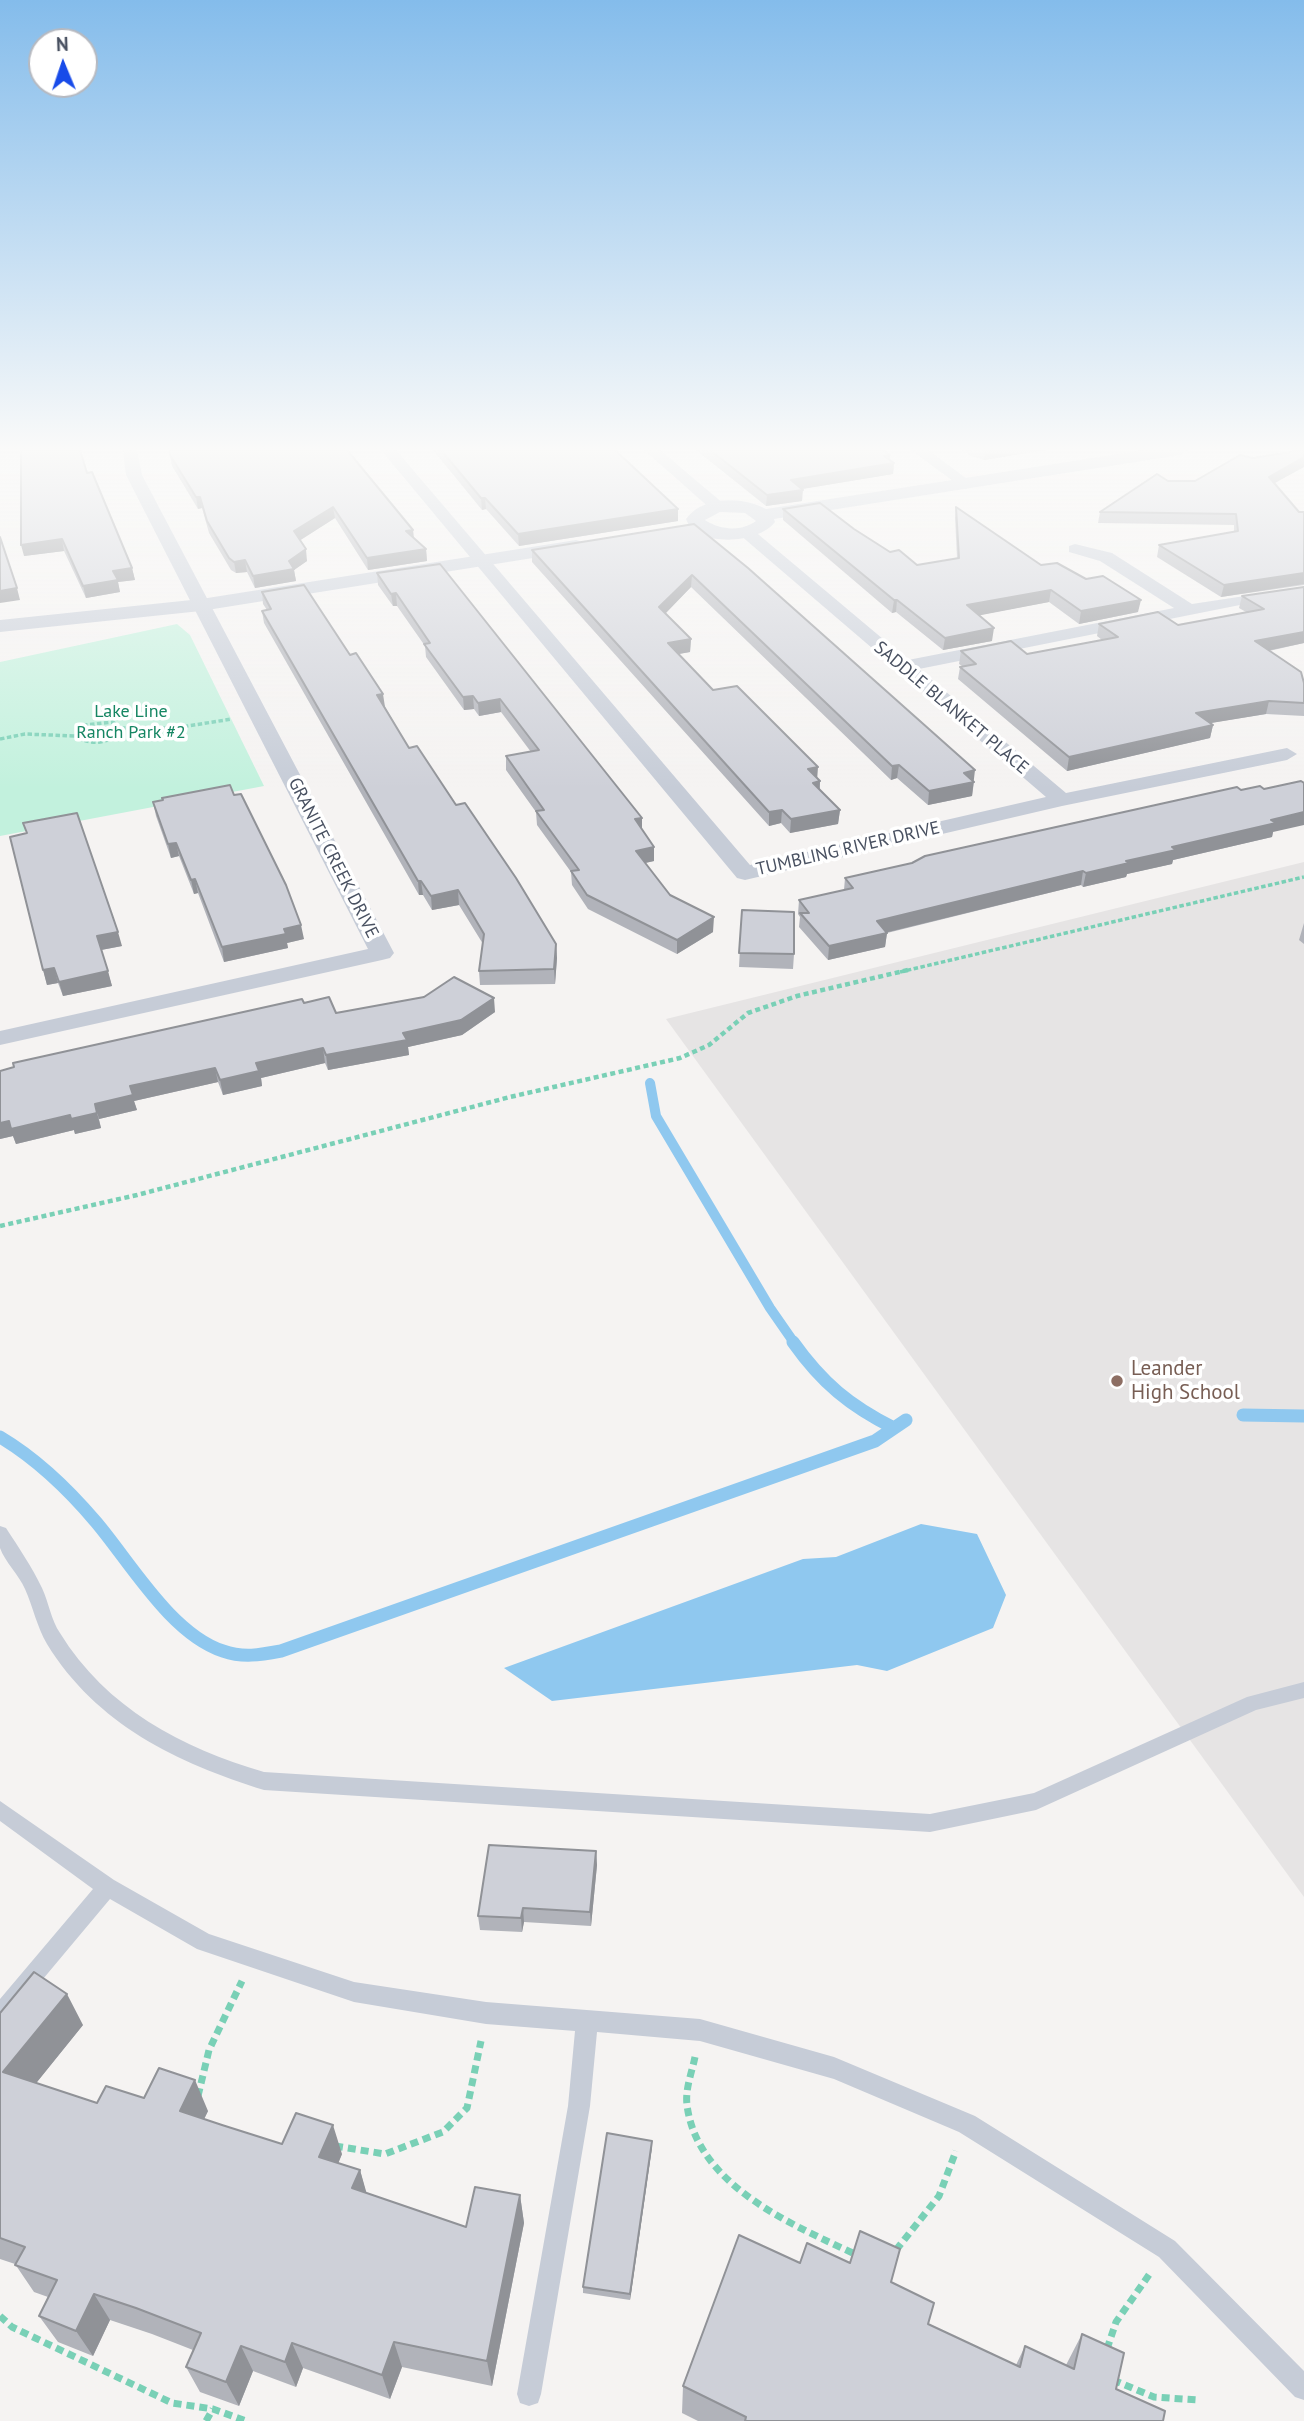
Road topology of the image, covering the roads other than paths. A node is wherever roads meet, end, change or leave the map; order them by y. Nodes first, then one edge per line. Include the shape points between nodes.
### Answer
1 (180, 563) edge
2 (469, 563) edge
3 (484, 563) edge
4 (781, 563) edge
5 (1115, 563) edge
6 (1304, 592) edge
7 (201, 605) junction
8 (168, 609) junction
9 (1191, 611) junction
10 (0, 626) edge
11 (0, 644) edge
12 (902, 667) junction
13 (1287, 754) dead end
14 (1062, 800) junction
15 (0, 1038) edge
16 (0, 1533) edge
17 (1304, 1690) edge
18 (0, 1810) edge
19 (107, 1887) junction
20 (0, 2015) edge
21 (587, 2021) junction
22 (1304, 2388) edge
23 (529, 2393) dead end

1 - 7 street, GRANITE CREEK DRIVE
2 - 7 street
3 - 14 street, TUMBLING RIVER DRIVE via 745,873
4 - 12 street, SADDLE BLANKET PLACE
5 - 9 street
6 - 9 street
7 - 8 street
7 - 15 street, GRANITE CREEK DRIVE via 382,953
8 - 10 street
8 - 11 street
9 - 12 street
12 - 14 street, SADDLE BLANKET PLACE
13 - 14 street, TUMBLING RIVER DRIVE
16 - 17 lane via 32,1584 52,1636 84,1683 150,1736 220,1769 264,1781 930,1823 1036,1801 1254,1703
18 - 19 lane
19 - 20 lane
19 - 21 lane via 204,1942 354,1993 486,2013
21 - 22 lane via 700,2029 834,2068 967,2124 1167,2249
21 - 23 lane via 579,2106

